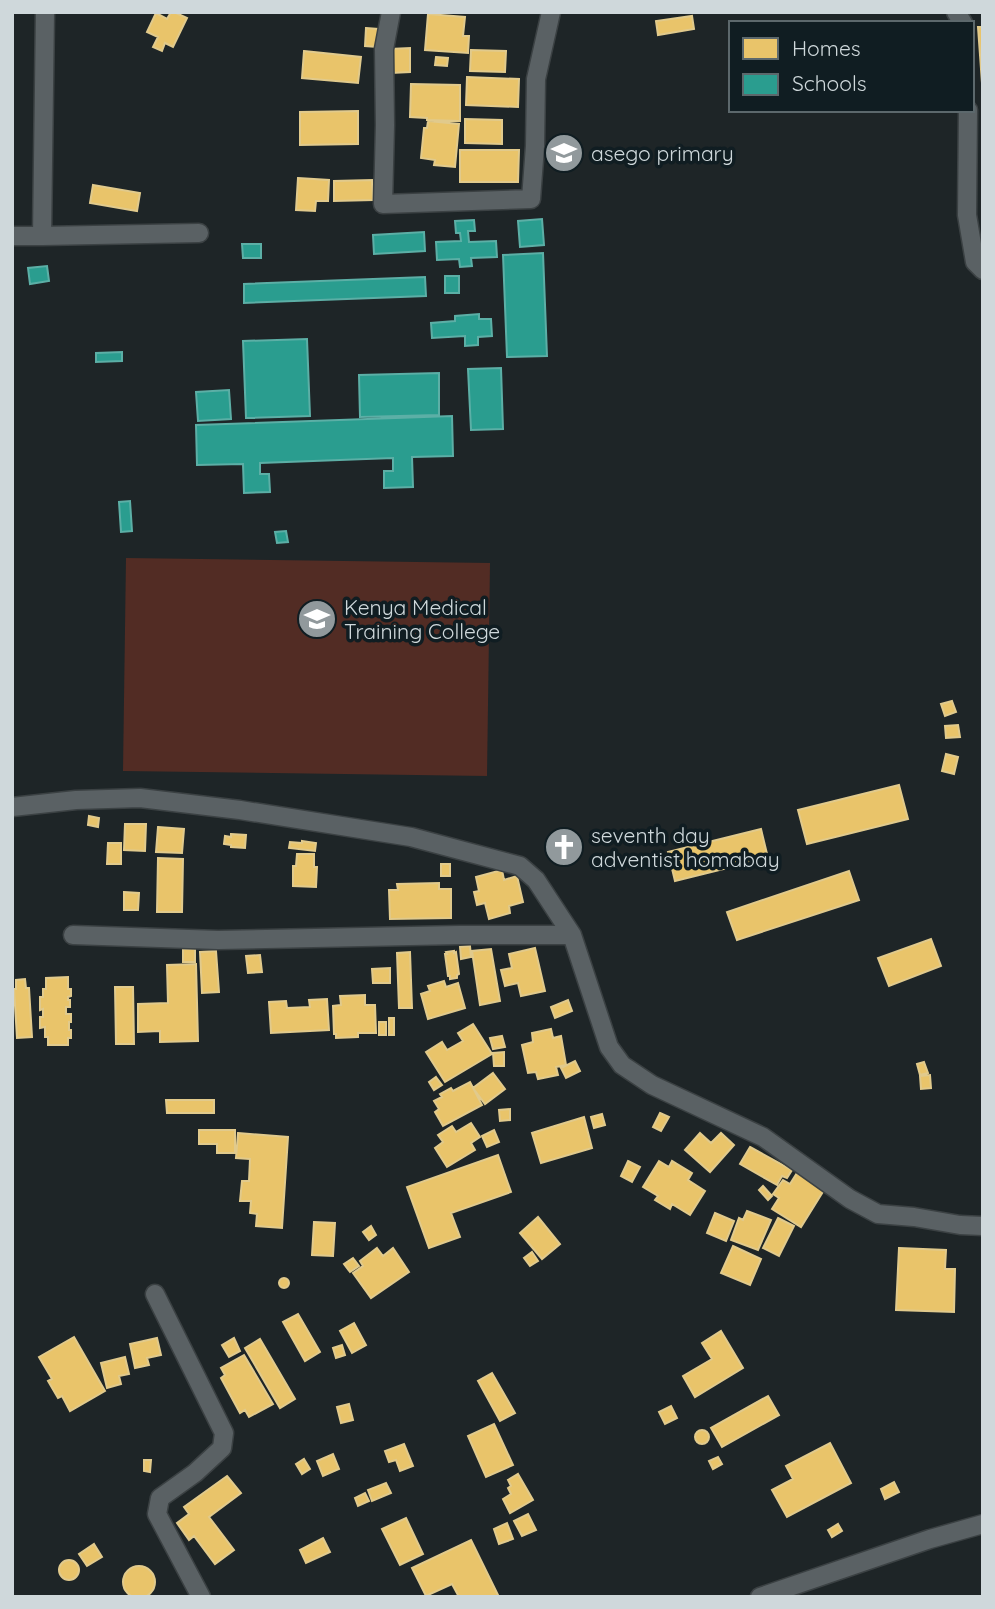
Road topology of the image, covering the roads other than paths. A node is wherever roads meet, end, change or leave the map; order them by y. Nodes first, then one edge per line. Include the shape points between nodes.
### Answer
1 (44, 12) edge
2 (391, 12) edge
3 (551, 12) edge
4 (968, 112) edge
5 (200, 233) dead end
6 (12, 236) edge
7 (42, 236) junction
8 (983, 270) edge
9 (12, 807) edge
10 (73, 935) dead end
11 (572, 935) junction
12 (983, 1226) edge
13 (155, 1294) dead end
14 (983, 1524) edge
15 (201, 1597) edge
16 (760, 1597) edge

1 - 7 street
2 - 3 street via 384,50 383,204 531,199 536,79
4 - 8 street via 967,215 975,262
5 - 7 street
6 - 7 street
9 - 11 street via 140,798 411,837 520,866 536,880
10 - 11 street via 218,940
11 - 12 street via 608,1047 622,1065 652,1085 763,1137 878,1214
13 - 15 street via 225,1433 222,1448 160,1498 157,1514
14 - 16 street

